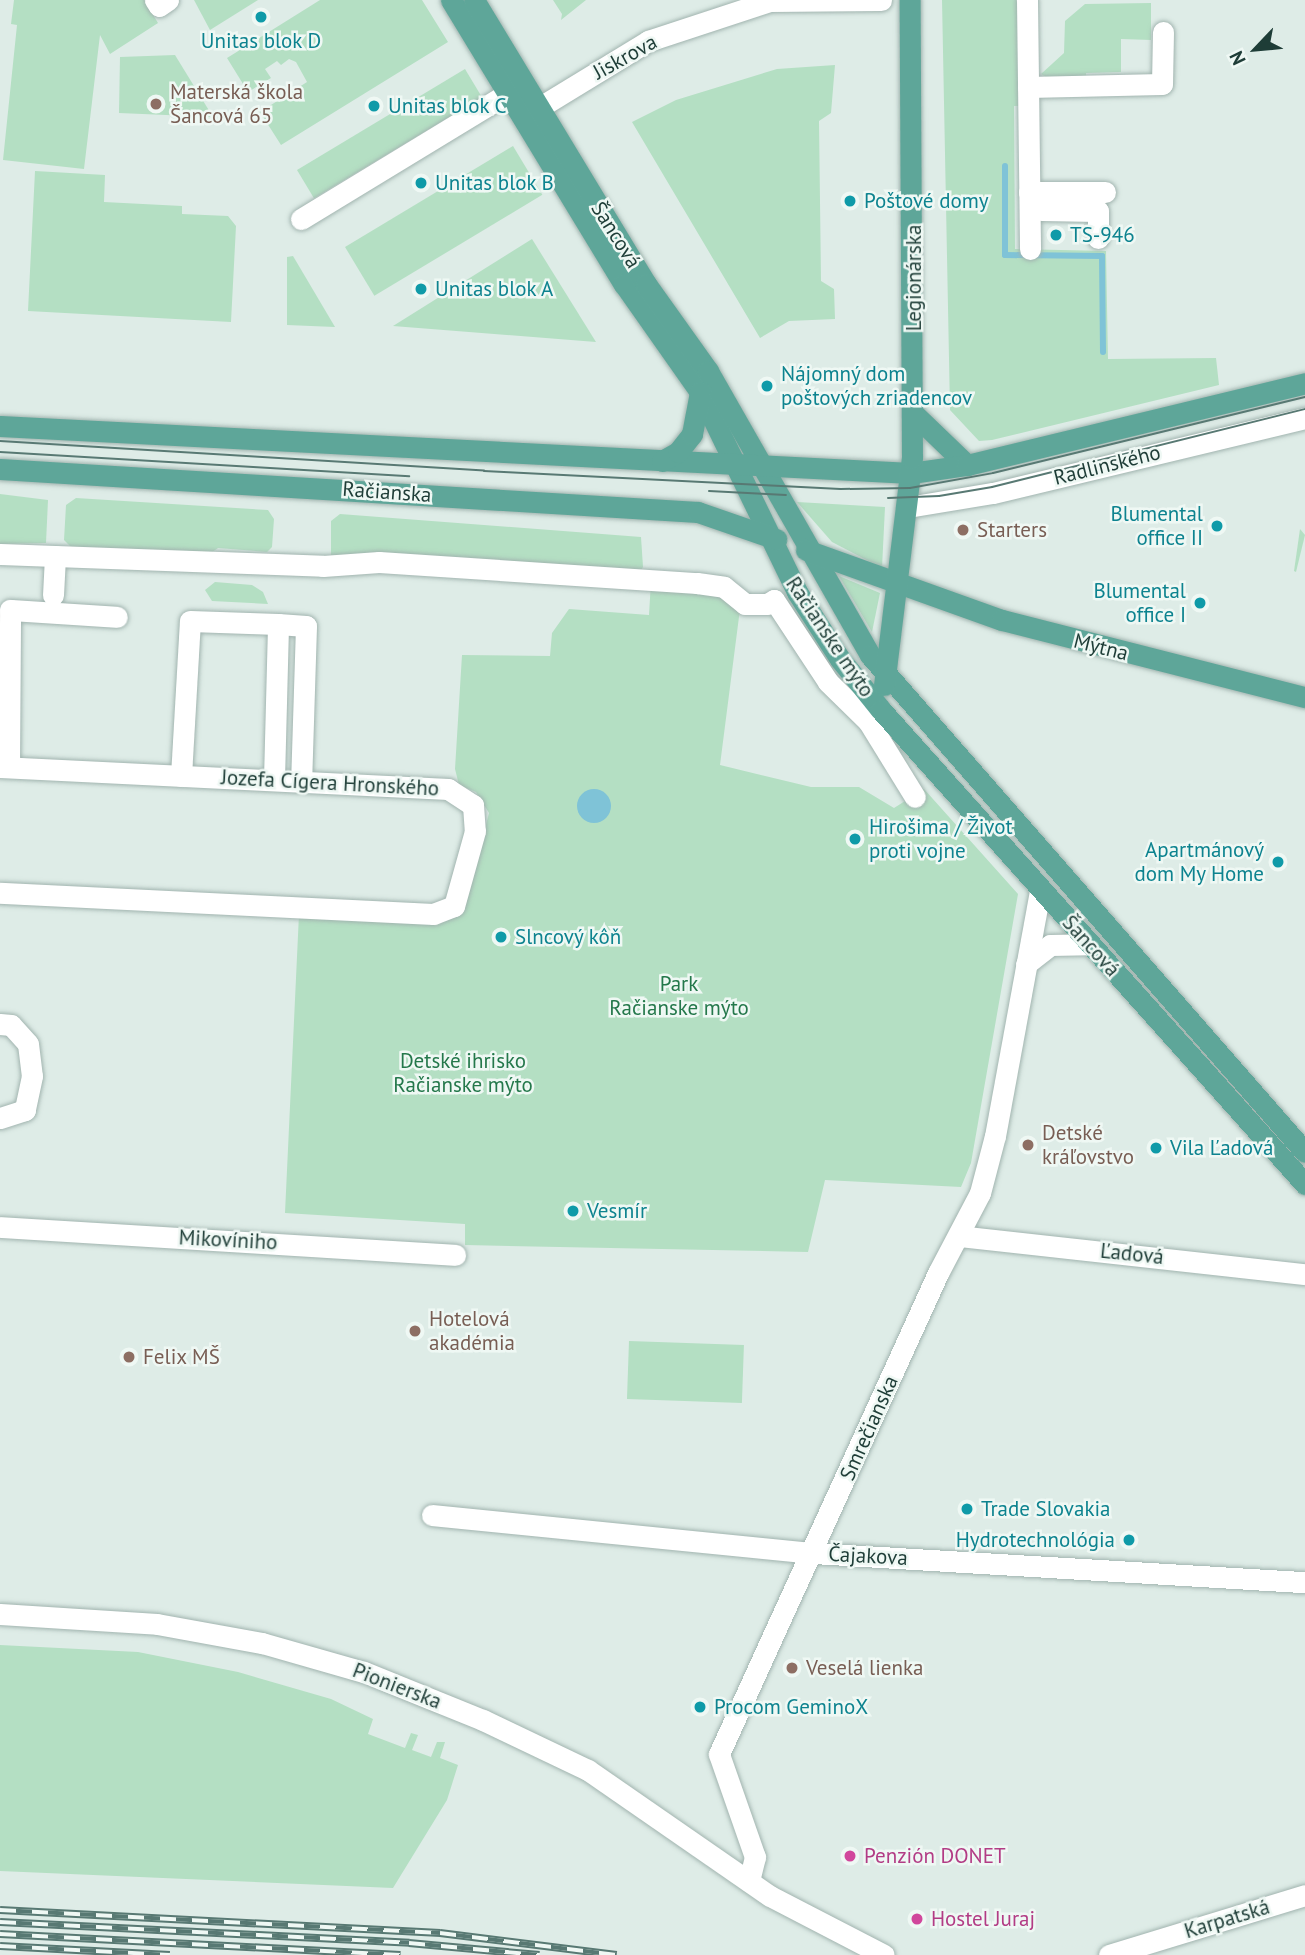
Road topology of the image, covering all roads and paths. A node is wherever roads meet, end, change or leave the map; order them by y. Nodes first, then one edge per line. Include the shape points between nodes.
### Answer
1 (155, 0) edge
2 (168, 0) edge
3 (451, 0) edge
4 (474, 0) edge
5 (881, 0) edge
6 (910, 0) edge
7 (1027, 0) edge
8 (1163, 32) dead end
9 (1028, 88) junction
10 (508, 93) junction
11 (540, 107) junction
12 (1030, 192) junction
13 (1105, 192) dead end
14 (301, 219) dead end
15 (1098, 238) dead end
16 (1030, 249) dead end
17 (1305, 383) edge
18 (700, 392) junction
19 (914, 414) junction
20 (1305, 418) edge
21 (0, 426) edge
22 (662, 461) junction
23 (967, 465) junction
24 (738, 467) junction
25 (763, 467) junction
26 (0, 469) edge
27 (911, 473) junction
28 (908, 507) junction
29 (769, 537) junction
30 (810, 551) junction
31 (0, 554) edge
32 (55, 556) junction
33 (900, 584) junction
34 (53, 595) dead end
35 (117, 617) dead end
36 (278, 624) junction
37 (887, 677) junction
38 (1305, 698) edge
39 (878, 707) junction
40 (4, 767) edge
41 (181, 776) junction
42 (274, 779) junction
43 (301, 781) junction
44 (915, 797) dead end
45 (1040, 890) junction
46 (0, 893) edge
47 (1089, 944) junction
48 (1026, 964) junction
49 (0, 1024) edge
50 (0, 1118) edge
51 (1305, 1152) edge
52 (1305, 1184) edge
53 (0, 1227) edge
54 (959, 1236) junction
55 (455, 1255) dead end
56 (1305, 1274) edge
57 (432, 1514) dead end
58 (813, 1553) junction
59 (1305, 1582) edge
60 (0, 1614) edge
61 (750, 1881) junction
62 (1305, 1895) edge
63 (884, 1955) edge
64 (1109, 1955) edge

1 - 2 street via 159,6
3 - 10 main road, Šancová
4 - 11 main road, Šancová
5 - 11 street, Jiskrova via 770,1 648,41
6 - 19 main road, Legionárska
7 - 9 street
8 - 9 street via 1161,84
9 - 12 street
10 - 14 street
10 - 18 main road, Šancová via 624,285
11 - 25 main road, Šancová via 646,284 708,370
12 - 13 street
12 - 15 street via 1042,210 1098,211
12 - 16 street
17 - 23 main road, Radlinského
18 - 22 main road via 692,434 678,452
18 - 24 main road, Šancová
19 - 23 main road
19 - 27 main road, Legionárska
20 - 28 street, Radlinského via 993,493
21 - 22 main road
22 - 24 main road
23 - 27 main road, Radlinského
24 - 25 main road
24 - 29 main road, Račianske mýto
25 - 27 main road
25 - 30 main road, Račianske mýto
26 - 29 main road, Račianska via 698,512
27 - 28 main road, Račianske mýto
28 - 33 main road, Račianske mýto
29 - 30 main road, Račianske mýto
29 - 39 main road, Račianske mýto via 840,659
30 - 33 main road, Račianske mýto
30 - 37 main road, Račianske mýto
31 - 32 street
32 - 34 street
32 - 44 street via 323,566 379,562 697,583 723,587 745,604 774,600 828,682 868,721
33 - 37 main road, Račianske mýto
33 - 38 main road, Mýtna via 1002,620
35 - 40 street via 10,610
36 - 41 street via 190,621
36 - 42 street
36 - 43 street via 306,626
37 - 39 main road, Račianske mýto
37 - 51 main road, Šancová
39 - 45 main road, Šancová
40 - 41 street, Jozefa Cígera Hronského
41 - 42 street, Jozefa Cígera Hronského
42 - 43 street, Jozefa Cígera Hronského
43 - 46 street, Jozefa Cígera Hronského via 448,789 473,805 475,831 454,905 433,914
45 - 47 main road, Šancová
45 - 48 street, Smrečianska
47 - 48 street via 1050,945
47 - 52 main road, Šancová
48 - 54 street, Smrečianska via 995,1136 980,1193
49 - 50 street via 11,1025 28,1044 32,1076 25,1110
53 - 55 street, Mikovíniho
54 - 56 street, Ľadová
54 - 58 street, Smrečianska via 938,1273
57 - 58 street, Čajakova
58 - 59 street, Čajakova
58 - 61 street, Smrečianska via 719,1754 755,1857
60 - 61 street, Pionierska via 157,1624 339,1663 483,1720 580,1765
61 - 63 street, Pionierska via 792,1909
62 - 64 street, Karpatská

